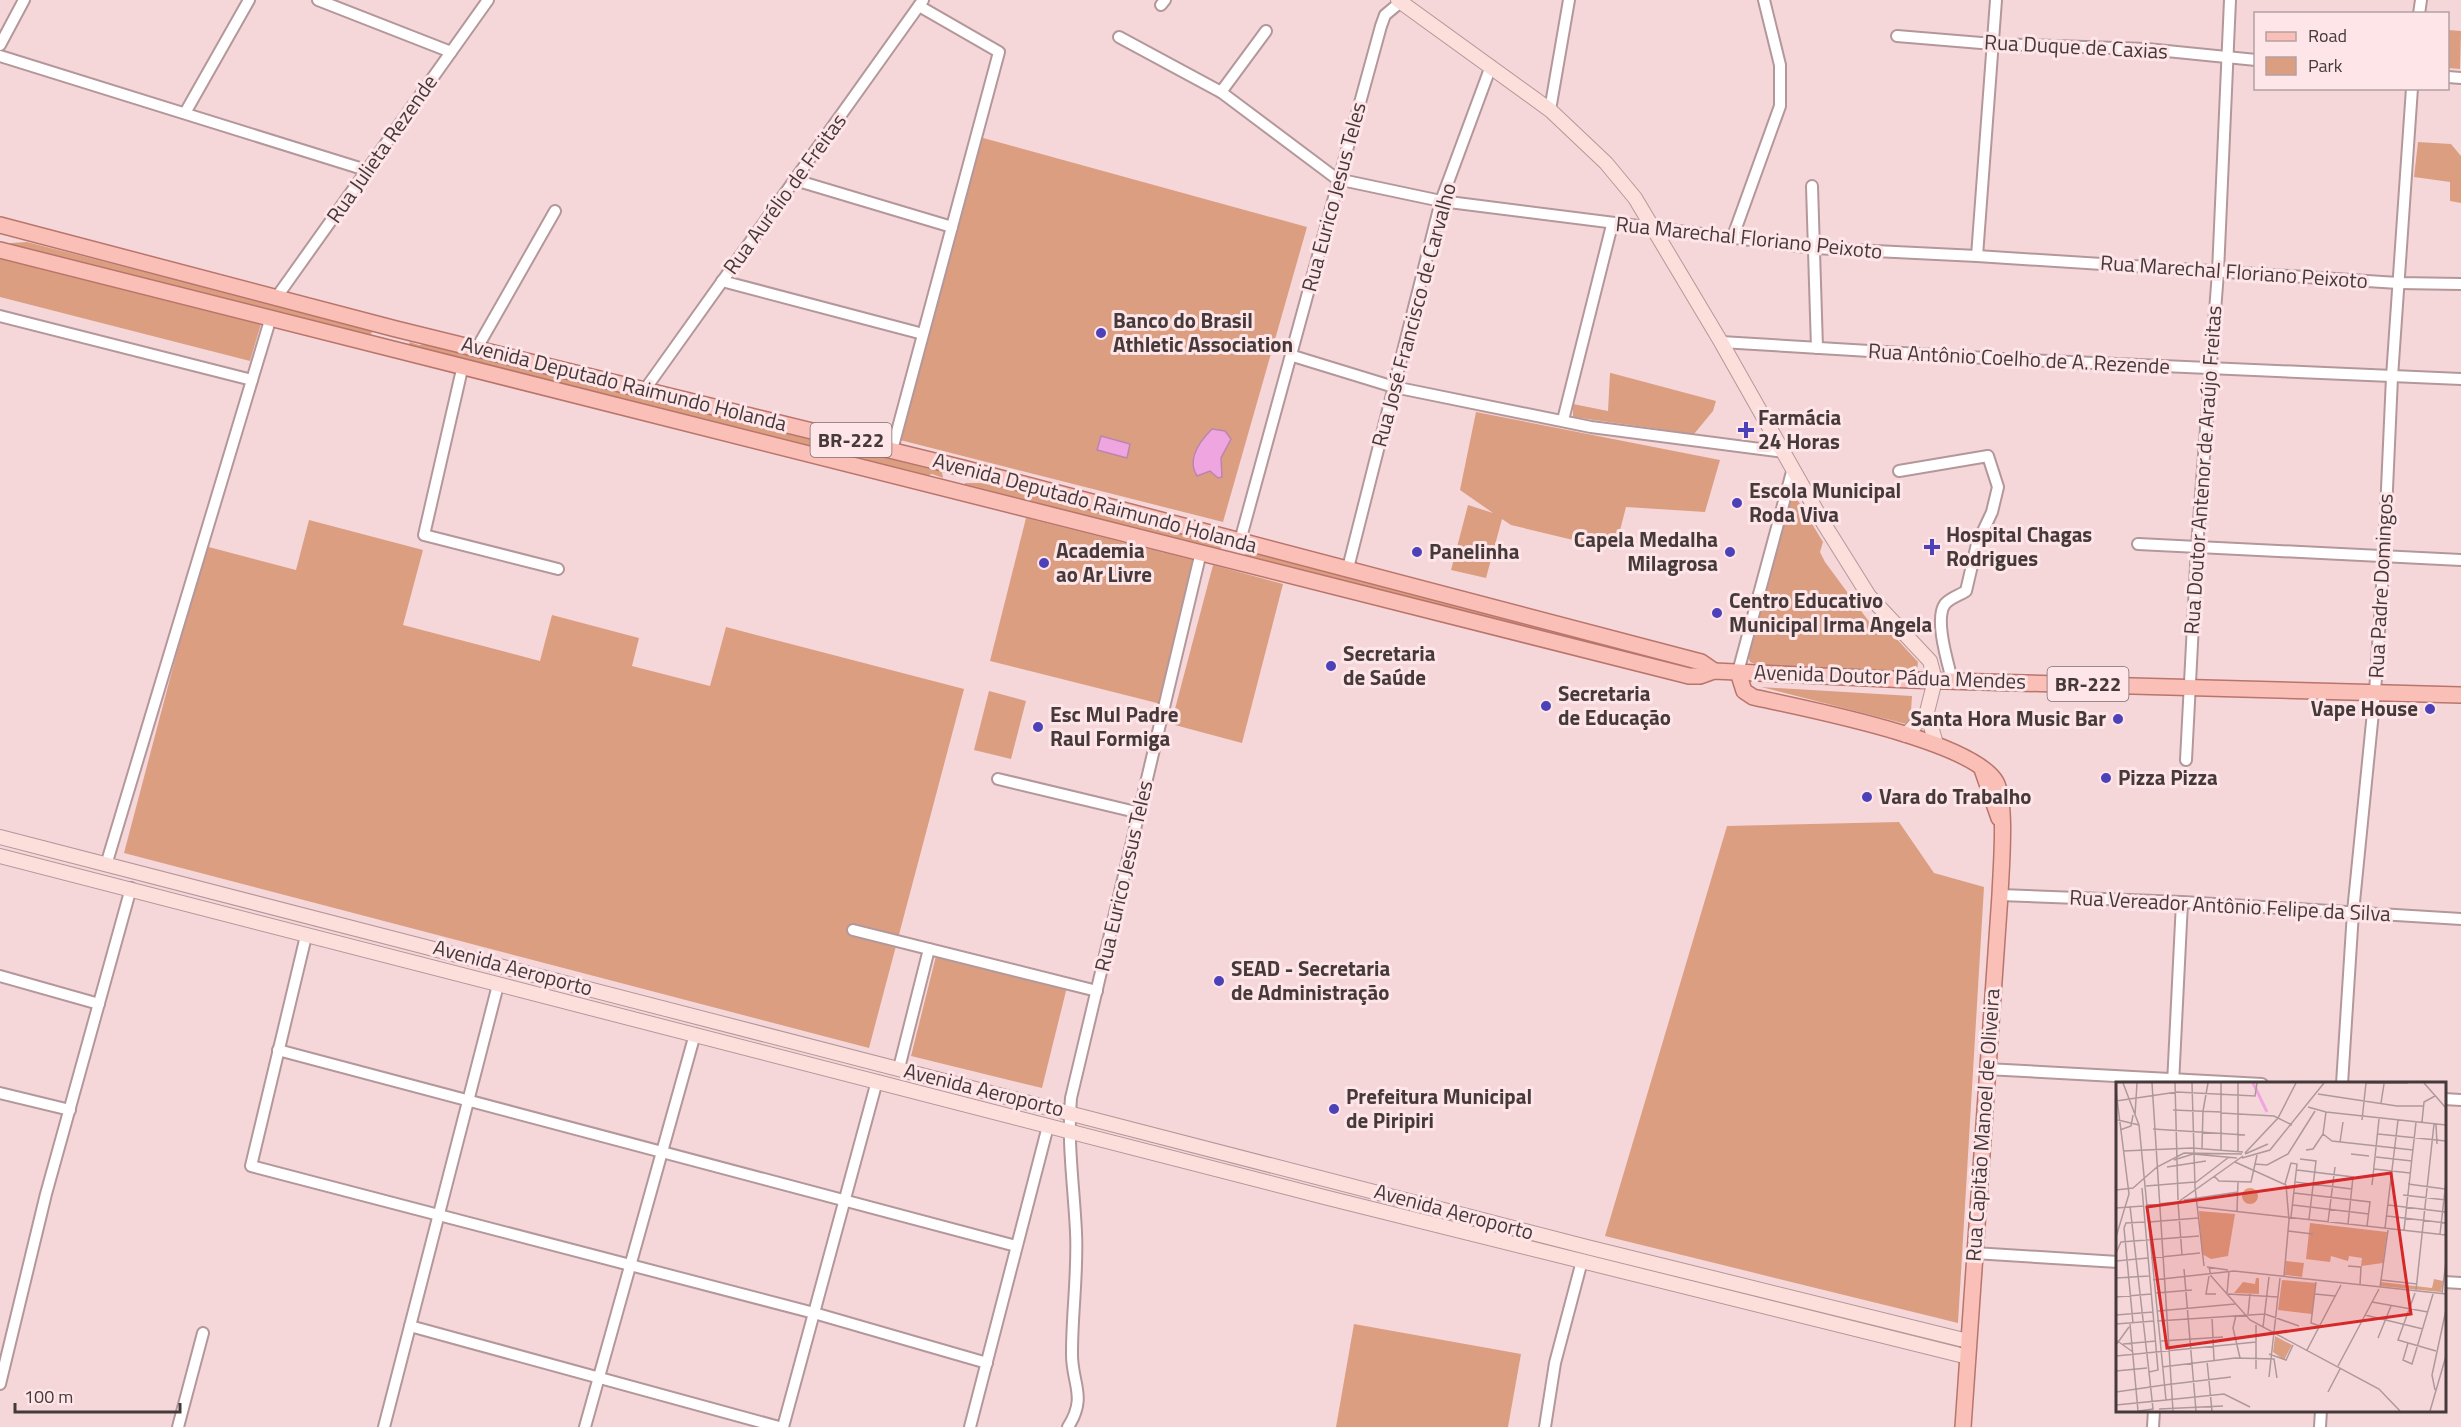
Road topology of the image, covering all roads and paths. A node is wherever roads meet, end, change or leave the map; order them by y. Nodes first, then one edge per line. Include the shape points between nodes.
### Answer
1 (24, 0) edge
2 (249, 0) edge
3 (318, 0) edge
4 (488, 0) edge
5 (1569, 0) edge
6 (1764, 0) edge
7 (1996, 0) edge
8 (2230, 0) edge
9 (1401, 1) edge
10 (921, 3) edge
11 (1266, 31) dead end
12 (1897, 36) dead end
13 (1119, 38) dead end
14 (1993, 44) junction
15 (0, 45) edge
16 (451, 52) junction
17 (0, 56) edge
18 (2227, 57) junction
19 (2254, 60) edge
20 (1491, 66) junction
21 (2412, 90) edge
22 (1221, 92) junction
23 (1550, 110) junction
24 (185, 113) junction
25 (366, 170) junction
26 (1337, 179) junction
27 (795, 180) junction
28 (1812, 186) dead end
29 (1441, 201) junction
30 (555, 211) dead end
31 (1612, 225) junction
32 (952, 227) junction
33 (1655, 229) junction
34 (1, 230) edge
35 (1732, 238) junction
36 (1814, 248) junction
37 (0, 250) edge
38 (1977, 256) junction
39 (2218, 272) junction
40 (722, 281) junction
41 (2398, 283) junction
42 (2461, 284) edge
43 (276, 298) junction
44 (0, 316) edge
45 (271, 317) junction
46 (396, 329) junction
47 (923, 334) junction
48 (1721, 342) junction
49 (389, 346) junction
50 (477, 348) junction
51 (1816, 348) junction
52 (1293, 356) junction
53 (463, 365) junction
54 (2210, 368) junction
55 (2392, 377) junction
56 (2461, 378) edge
57 (252, 380) junction
58 (1394, 387) junction
59 (646, 388) junction
60 (1563, 420) junction
61 (892, 450) junction
62 (1784, 452) junction
63 (963, 468) junction
64 (1793, 468) junction
65 (1899, 471) dead end
66 (954, 489) junction
67 (1240, 541) junction
68 (2138, 544) dead end
69 (2196, 547) junction
70 (1201, 552) junction
71 (2384, 556) junction
72 (2461, 560) edge
73 (1348, 568) junction
74 (558, 569) dead end
75 (1700, 669) junction
76 (1738, 672) junction
77 (1935, 680) junction
78 (1952, 680) junction
79 (2188, 687) junction
80 (2375, 692) junction
81 (2461, 695) edge
82 (1927, 712) junction
83 (1906, 735) junction
84 (1936, 744) junction
85 (2186, 760) dead end
86 (998, 779) dead end
87 (1140, 813) junction
88 (0, 837) edge
89 (0, 856) edge
90 (106, 865) junction
91 (131, 888) junction
92 (2000, 895) junction
93 (2182, 902) junction
94 (2353, 912) junction
95 (2461, 919) edge
96 (852, 930) dead end
97 (306, 936) junction
98 (929, 949) junction
99 (0, 976) edge
100 (498, 985) junction
101 (1097, 991) junction
102 (99, 1004) junction
103 (695, 1034) junction
104 (278, 1050) junction
105 (899, 1068) junction
106 (1986, 1069) junction
107 (2173, 1080) edge
108 (877, 1081) junction
109 (2232, 1082) edge
110 (2342, 1082) edge
111 (0, 1093) edge
112 (2446, 1099) edge
113 (2461, 1100) edge
114 (468, 1102) junction
115 (70, 1110) junction
116 (1070, 1112) junction
117 (1047, 1126) junction
118 (1070, 1130) junction
119 (662, 1152) junction
120 (844, 1201) junction
121 (439, 1214) junction
122 (1016, 1246) junction
123 (1974, 1253) junction
124 (1582, 1261) junction
125 (2116, 1262) edge
126 (630, 1265) junction
127 (2446, 1282) edge
128 (2461, 1283) edge
129 (814, 1313) junction
130 (410, 1326) junction
131 (203, 1333) dead end
132 (1968, 1341) junction
133 (1968, 1358) junction
134 (987, 1363) junction
135 (599, 1377) junction
136 (0, 1384) edge
137 (2154, 1412) edge
138 (2321, 1412) edge
139 (178, 1427) edge
140 (384, 1427) edge
141 (585, 1427) edge
142 (779, 1427) edge
143 (783, 1427) edge
144 (970, 1427) edge
145 (1068, 1427) edge
146 (1545, 1427) edge
147 (1963, 1427) edge
148 (2153, 1427) edge
149 (2320, 1427) edge

1 - 15 street
2 - 24 street
3 - 16 street
4 - 16 street, Rua Julieta Rezende
5 - 23 street
6 - 35 street via 1780,65 1780,106
7 - 14 street
8 - 18 street, Rua Doutor Antenor de Araújo Freitas
9 - 20 street
9 - 26 street, Rua Eurico Jesus Teles via 1385,15
10 - 27 street, Rua Aurélio de Freitas
10 - 32 street via 999,52
11 - 22 street
12 - 14 street, Rua Duque de Caxias
13 - 22 street, Rua Marechal Floriano Peixoto
14 - 18 street, Rua Duque de Caxias via 2147,49
14 - 38 street
16 - 25 street, Rua Julieta Rezende
17 - 24 street
18 - 19 street, Rua Duque de Caxias
18 - 39 street, Rua Doutor Antenor de Araújo Freitas
20 - 23 street
20 - 29 street, Rua José Francisco de Carvalho
21 - 41 street, Rua Padre Domingos
22 - 26 street, Rua Marechal Floriano Peixoto
23 - 33 street via 1606,163
24 - 25 street
25 - 43 street, Rua Julieta Rezende
26 - 29 street, Rua Marechal Floriano Peixoto
26 - 52 street, Rua Eurico Jesus Teles
27 - 32 street
27 - 40 street, Rua Aurélio de Freitas
28 - 36 street
29 - 31 street, Rua Marechal Floriano Peixoto
29 - 58 street, Rua José Francisco de Carvalho
30 - 50 street
31 - 33 street, Rua Marechal Floriano Peixoto
31 - 60 street
32 - 47 street
33 - 35 street, Rua Marechal Floriano Peixoto
33 - 48 street
34 - 43 main road, Avenida Deputado Raimundo Holanda / BR-222
35 - 36 street, Rua Marechal Floriano Peixoto
36 - 38 street, Rua Marechal Floriano Peixoto
36 - 51 street
37 - 45 main road, Avenida Deputado Raimundo Holanda / BR-222
38 - 39 street, Rua Marechal Floriano Peixoto
39 - 41 street, Rua Marechal Floriano Peixoto
39 - 54 street, Rua Doutor Antenor de Araújo Freitas
40 - 47 street
40 - 59 street, Rua Aurélio de Freitas
41 - 42 street, Rua Marechal Floriano Peixoto
41 - 55 street, Rua Padre Domingos
43 - 46 main road, Avenida Deputado Raimundo Holanda / BR-222
44 - 57 street
45 - 49 main road, Avenida Deputado Raimundo Holanda / BR-222
45 - 57 street
46 - 49 main road
46 - 50 main road, Avenida Deputado Raimundo Holanda / BR-222
47 - 61 street
48 - 51 street, Rua Antônio Coelho de A. Rezende
48 - 62 street
49 - 53 main road, Avenida Deputado Raimundo Holanda / BR-222
50 - 59 main road, Avenida Deputado Raimundo Holanda / BR-222
51 - 54 street, Rua Antônio Coelho de A. Rezende
52 - 58 street
52 - 67 street, Rua Eurico Jesus Teles
53 - 66 main road, Avenida Deputado Raimundo Holanda / BR-222
53 - 74 street via 424,535
54 - 55 street, Rua Antônio Coelho de A. Rezende
54 - 69 street, Rua Doutor Antenor de Araújo Freitas
55 - 56 street, Rua Antônio Coelho de A. Rezende
55 - 71 street, Rua Padre Domingos
57 - 90 street
58 - 60 street
58 - 73 street, Rua José Francisco de Carvalho
59 - 61 main road, Avenida Deputado Raimundo Holanda / BR-222
60 - 62 street
61 - 63 main road, Avenida Deputado Raimundo Holanda / BR-222
62 - 64 street
63 - 66 main road
63 - 67 main road, Avenida Deputado Raimundo Holanda / BR-222
64 - 76 street
64 - 77 street via 1869,596 1929,661
65 - 78 street via 1988,456 1998,487 1992,512 1977,544 1966,591 1946,602 1943,608 1941,635
66 - 70 main road, Avenida Deputado Raimundo Holanda / BR-222
67 - 73 main road, Avenida Deputado Raimundo Holanda / BR-222
68 - 69 street
69 - 71 street
69 - 79 street, Rua Doutor Antenor de Araújo Freitas
70 - 75 main road, Avenida Deputado Raimundo Holanda / BR-222 via 1662,669
70 - 87 street, Rua Eurico Jesus Teles
71 - 72 street
71 - 80 street, Rua Padre Domingos
73 - 75 main road, Avenida Deputado Raimundo Holanda / BR-222
75 - 76 main road, Avenida Doutor Pádua Mendes / BR-222
76 - 77 main road, Avenida Doutor Pádua Mendes / BR-222
76 - 83 main road via 1744,692 1753,697
77 - 78 main road, Avenida Doutor Pádua Mendes / BR-222
77 - 82 street
78 - 79 main road, Avenida Doutor Pádua Mendes / BR-222
79 - 80 main road, Avenida Doutor Pádua Mendes / BR-222
79 - 85 street, Rua Doutor Antenor de Araújo Freitas
80 - 81 main road, Avenida Doutor Pádua Mendes / BR-222
80 - 94 street, Rua Padre Domingos
82 - 83 street
82 - 84 street
83 - 84 main road
84 - 92 main road, Rua Capitão Manoel de Oliveira via 1982,768 2001,823
86 - 87 street
87 - 101 street, Rua Eurico Jesus Teles
88 - 90 street, Avenida Aeroporto
89 - 91 street, Avenida Aeroporto
90 - 105 street, Avenida Aeroporto
91 - 97 street, Avenida Aeroporto
91 - 102 street
92 - 93 street, Rua Vereador Antônio Felipe da Silva
92 - 106 main road, Rua Capitão Manoel de Oliveira
93 - 94 street, Rua Vereador Antônio Felipe da Silva
93 - 107 street
94 - 95 street, Rua Vereador Antônio Felipe da Silva
94 - 110 street, Rua Padre Domingos
96 - 98 street
97 - 100 street, Avenida Aeroporto
97 - 104 street
98 - 101 street
98 - 105 street
99 - 102 street
100 - 103 street, Avenida Aeroporto
100 - 114 street
101 - 116 street, Rua Eurico Jesus Teles
102 - 115 street
103 - 108 street, Avenida Aeroporto
103 - 119 street
104 - 114 street
104 - 121 street via 251,1166
105 - 116 street, Avenida Aeroporto
106 - 107 street
106 - 123 main road, Rua Capitão Manoel de Oliveira
107 - 109 street
108 - 117 street, Avenida Aeroporto
108 - 120 street
111 - 115 street
112 - 113 street
114 - 119 street
114 - 121 street
115 - 136 street
116 - 118 street, Rua Eurico Jesus Teles
116 - 132 street, Avenida Aeroporto
117 - 118 street, Avenida Aeroporto
117 - 122 street
118 - 124 street, Avenida Aeroporto
118 - 145 street, Rua Eurico Jesus Teles via 1076,1234 1071,1354 1080,1396
119 - 120 street
119 - 126 street
120 - 122 street
120 - 129 street
121 - 126 street
121 - 130 street
122 - 134 street
123 - 125 street
123 - 132 main road, Rua Capitão Manoel de Oliveira
124 - 133 street, Avenida Aeroporto
124 - 146 street via 1555,1363
126 - 129 street
126 - 135 street
127 - 128 street
129 - 134 street
129 - 143 street
130 - 135 street
130 - 140 street
131 - 139 street
132 - 133 main road, Rua Capitão Manoel de Oliveira
133 - 147 main road, Rua Capitão Manoel de Oliveira
134 - 144 street
135 - 141 street
135 - 142 street
137 - 148 street
138 - 149 street

